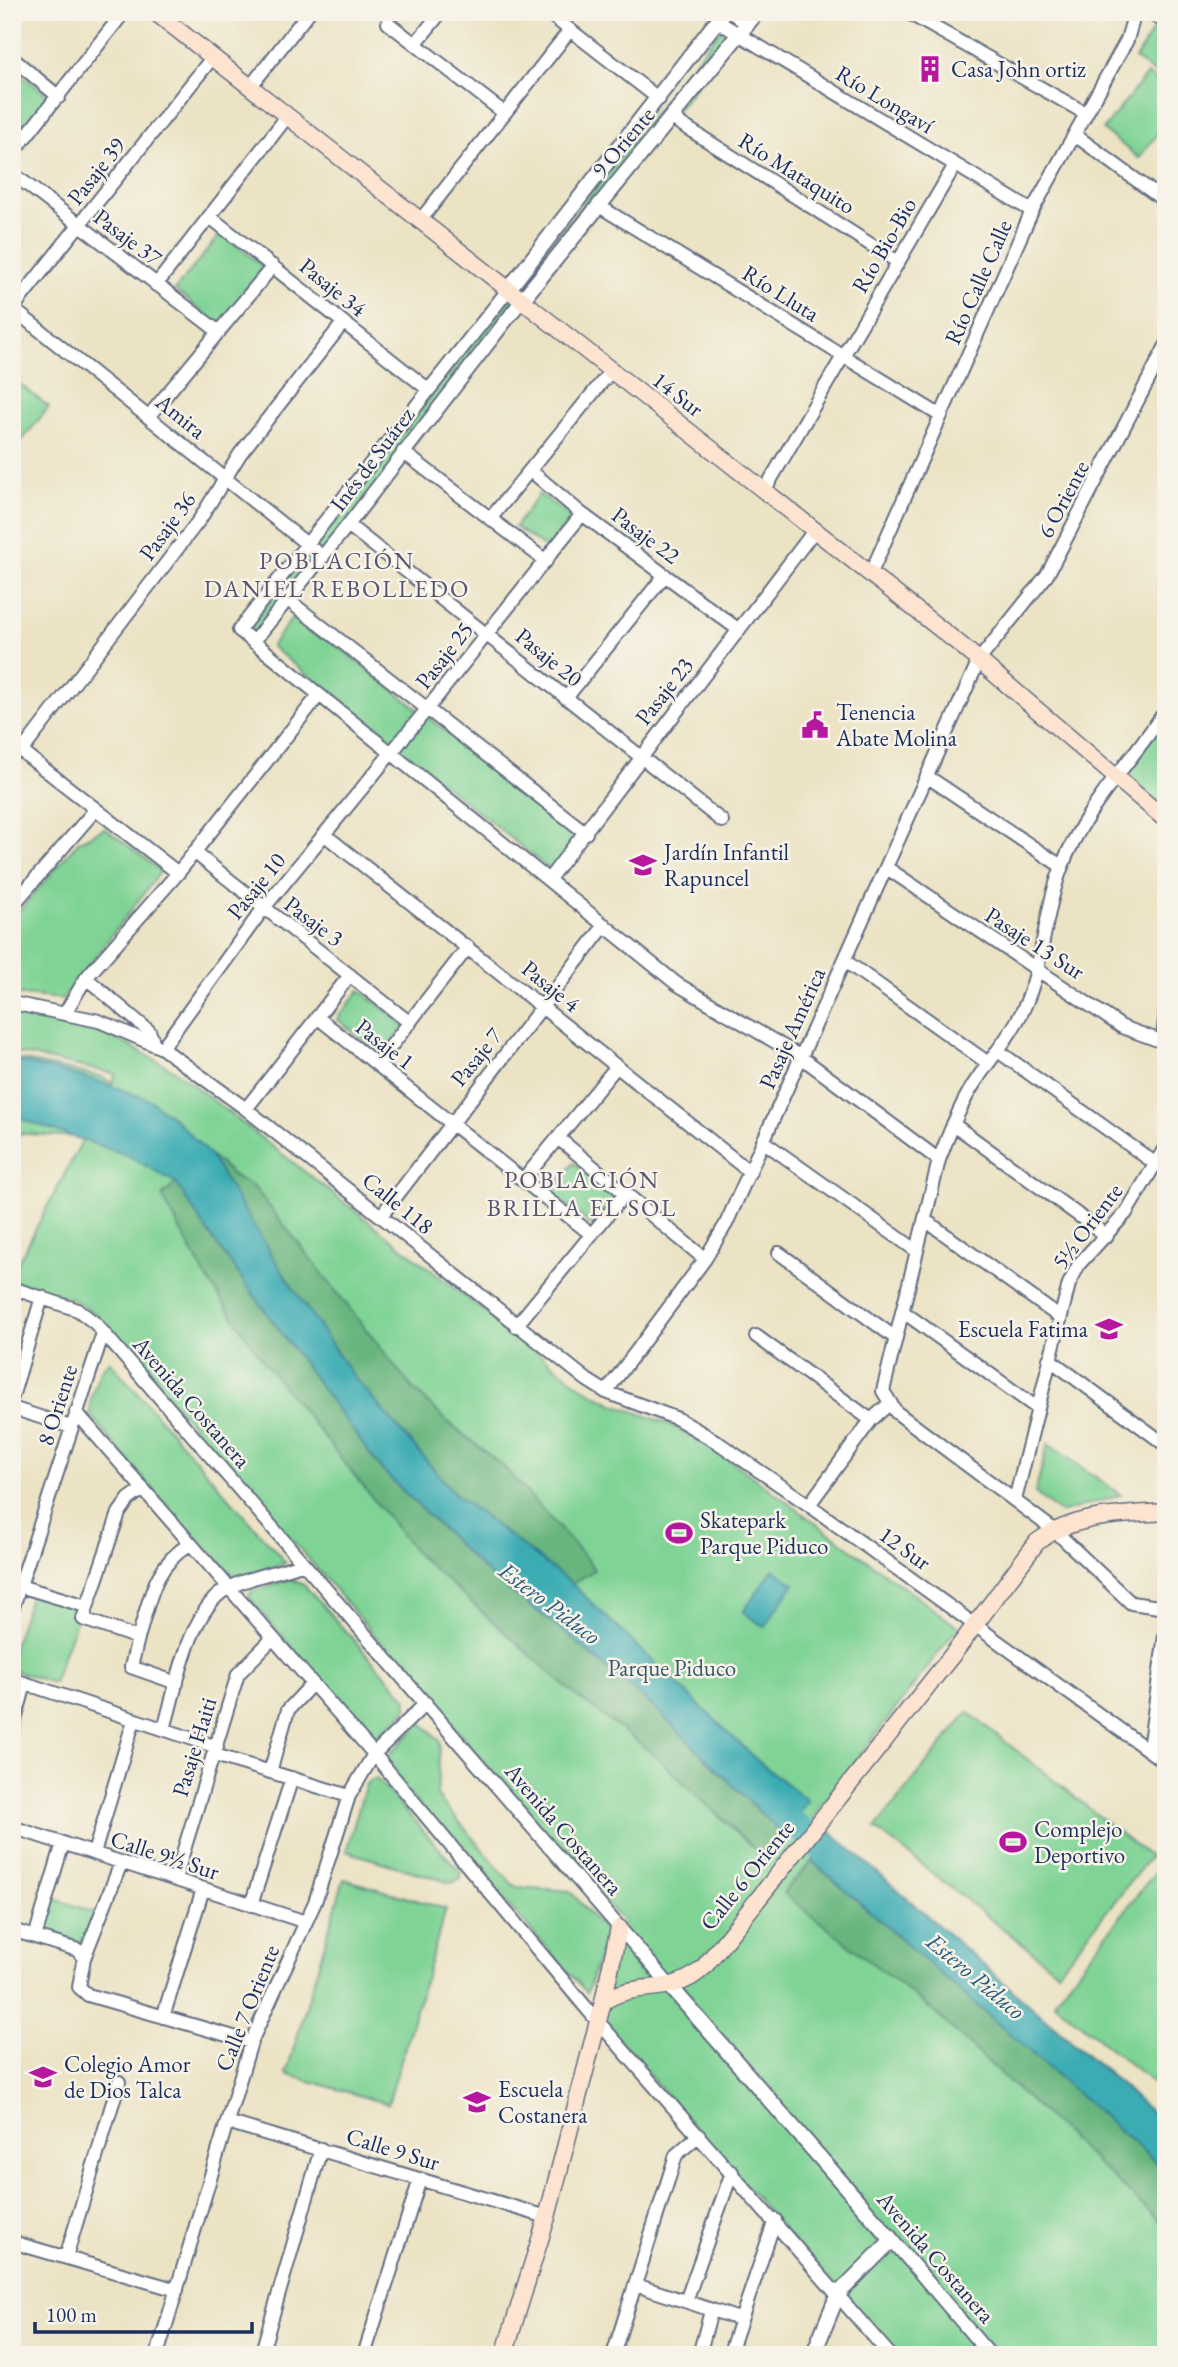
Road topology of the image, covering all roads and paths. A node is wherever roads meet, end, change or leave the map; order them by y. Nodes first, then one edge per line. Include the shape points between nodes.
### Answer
1 (124, 12) edge
2 (155, 12) edge
3 (309, 12) edge
4 (441, 12) edge
5 (547, 12) edge
6 (731, 12) edge
7 (757, 12) edge
8 (907, 12) edge
9 (1135, 12) edge
10 (1147, 12) edge
11 (720, 16) edge
12 (1166, 22) edge
13 (388, 23) dead end
14 (570, 30) junction
15 (743, 30) junction
16 (416, 43) junction
17 (12, 58) edge
18 (212, 58) junction
19 (250, 87) junction
20 (59, 97) junction
21 (659, 99) junction
22 (503, 112) junction
23 (1085, 113) junction
24 (286, 118) junction
25 (673, 120) junction
26 (1075, 135) junction
27 (12, 154) edge
28 (955, 165) junction
29 (12, 173) edge
30 (1166, 202) edge
31 (600, 206) junction
32 (1032, 211) junction
33 (210, 217) junction
34 (419, 222) junction
35 (79, 227) junction
36 (898, 262) junction
37 (273, 265) junction
38 (156, 285) junction
39 (508, 290) junction
40 (522, 300) junction
41 (12, 309) edge
42 (343, 323) junction
43 (219, 332) junction
44 (1166, 346) edge
45 (843, 356) junction
46 (611, 371) junction
47 (429, 390) junction
48 (941, 416) junction
49 (148, 417) junction
50 (403, 452) junction
51 (531, 471) junction
52 (224, 478) junction
53 (764, 491) junction
54 (582, 514) junction
55 (490, 519) junction
56 (348, 526) junction
57 (814, 531) junction
58 (308, 544) junction
59 (323, 556) junction
60 (546, 561) junction
61 (665, 575) junction
62 (870, 575) junction
63 (288, 600) junction
64 (739, 630) junction
65 (487, 634) junction
66 (253, 642) junction
67 (979, 660) junction
68 (319, 695) junction
69 (566, 698) junction
70 (428, 708) junction
71 (1166, 710) edge
72 (17, 748) edge
73 (389, 754) junction
74 (639, 756) junction
75 (1115, 775) junction
76 (928, 777) junction
77 (96, 808) junction
78 (1166, 820) edge
79 (722, 821) dead end
80 (586, 833) junction
81 (325, 835) junction
82 (194, 852) junction
83 (1061, 866) junction
84 (887, 868) junction
85 (178, 873) junction
86 (549, 879) junction
87 (12, 906) edge
88 (262, 909) junction
89 (605, 925) junction
90 (468, 947) junction
91 (845, 961) junction
92 (1037, 971) junction
93 (350, 975) junction
94 (86, 978) junction
95 (12, 1003) edge
96 (1166, 1006) edge
97 (543, 1007) junction
98 (65, 1013) junction
99 (317, 1017) junction
100 (410, 1023) junction
101 (1164, 1043) edge
102 (158, 1046) junction
103 (998, 1051) junction
104 (801, 1057) junction
105 (378, 1063) junction
106 (988, 1063) junction
107 (617, 1066) junction
108 (246, 1109) junction
109 (450, 1124) junction
110 (953, 1124) junction
111 (558, 1138) junction
112 (764, 1142) junction
113 (1166, 1146) edge
114 (939, 1160) junction
115 (1156, 1164) junction
116 (750, 1172) junction
117 (524, 1179) junction
118 (624, 1195) junction
119 (381, 1216) junction
120 (925, 1220) junction
121 (591, 1234) junction
122 (1107, 1236) junction
123 (917, 1251) junction
124 (779, 1252) dead end
125 (705, 1259) junction
126 (12, 1289) edge
127 (42, 1297) junction
128 (902, 1311) junction
129 (1058, 1316) junction
130 (516, 1326) junction
131 (103, 1333) junction
132 (756, 1336) dead end
133 (894, 1337) junction
134 (1049, 1359) junction
135 (606, 1392) junction
136 (12, 1397) edge
137 (889, 1404) junction
138 (12, 1408) edge
139 (1037, 1408) junction
140 (76, 1412) junction
141 (871, 1420) junction
142 (71, 1427) junction
143 (1166, 1445) edge
144 (143, 1489) junction
145 (1014, 1500) junction
146 (809, 1505) junction
147 (1166, 1512) edge
148 (1054, 1530) junction
149 (190, 1544) junction
150 (301, 1564) junction
151 (16, 1585) edge
152 (229, 1587) junction
153 (1166, 1608) edge
154 (12, 1610) edge
155 (84, 1613) junction
156 (974, 1624) junction
157 (1166, 1628) edge
158 (138, 1639) junction
159 (272, 1639) junction
160 (19, 1681) edge
161 (177, 1683) junction
162 (312, 1684) junction
163 (426, 1703) junction
164 (134, 1720) junction
165 (164, 1729) junction
166 (12, 1731) edge
167 (1149, 1749) junction
168 (216, 1751) junction
169 (374, 1754) junction
170 (1166, 1763) edge
171 (270, 1772) junction
172 (292, 1778) junction
173 (349, 1796) junction
174 (12, 1827) edge
175 (63, 1843) junction
176 (94, 1853) junction
177 (121, 1863) junction
178 (175, 1879) junction
179 (203, 1889) junction
180 (251, 1905) junction
181 (306, 1922) junction
182 (619, 1928) junction
183 (12, 1930) edge
184 (35, 1937) junction
185 (84, 1958) junction
186 (670, 1986) junction
187 (603, 2002) junction
188 (163, 2017) junction
189 (598, 2020) junction
190 (251, 2042) junction
191 (119, 2082) dead end
192 (227, 2122) junction
193 (699, 2135) junction
194 (321, 2149) junction
195 (732, 2172) junction
196 (420, 2179) junction
197 (547, 2217) junction
198 (775, 2220) junction
199 (892, 2240) junction
200 (12, 2242) edge
201 (66, 2257) junction
202 (636, 2285) junction
203 (177, 2290) junction
204 (838, 2294) junction
205 (686, 2301) junction
206 (711, 2311) junction
207 (739, 2319) junction
208 (885, 2353) edge
209 (701, 2354) edge
210 (157, 2355) edge
211 (261, 2355) edge
212 (364, 2355) edge
213 (504, 2355) edge
214 (613, 2355) edge
215 (729, 2355) edge
216 (813, 2355) edge
217 (990, 2355) edge

1 - 20 street
2 - 18 main road, 14 Sur
3 - 19 street
4 - 16 street
5 - 14 street
6 - 15 street
7 - 15 street, 9 Oriente
8 - 23 street
9 - 23 street, Río Calle Calle via 1127,40
10 - 12 street
11 - 15 street, Río Longaví
11 - 21 street, 9 Oriente
13 - 16 street
14 - 21 street
14 - 22 street
15 - 25 street, 9 Oriente
15 - 28 street, Río Longaví
16 - 22 street
17 - 20 street
18 - 19 main road, 14 Sur
18 - 35 street, Pasaje 39
19 - 24 main road, 14 Sur
20 - 27 street
21 - 39 street, 9 Oriente
22 - 34 street
23 - 26 street, Río Calle Calle
24 - 33 street
24 - 34 main road, 14 Sur
25 - 31 street, 9 Oriente
25 - 36 street, Río Mataquito
26 - 30 street
26 - 32 street, Río Calle Calle
28 - 32 street, Río Longaví
28 - 36 street, Río Bio-Bio
29 - 35 street, Pasaje 37
31 - 40 street, 9 Oriente
31 - 45 street, Río Lluta
32 - 48 street, Río Calle Calle
33 - 37 street, Pasaje 34
33 - 38 street
34 - 39 main road, 14 Sur
35 - 38 street, Pasaje 37
35 - 41 street, Pasaje 39
36 - 45 street, Río Bio-Bio
37 - 42 street, Pasaje 34
37 - 43 street
38 - 43 street, Pasaje 37
39 - 40 main road, 14 Sur
39 - 47 street, Inés de Suárez
40 - 46 main road, 14 Sur
40 - 50 street, Inés de Suárez
41 - 49 street, Amira
42 - 47 street, Pasaje 34
42 - 52 street, Pasaje 36
43 - 49 street
44 - 67 street, 6 Oriente via 1047,575
45 - 48 street, Río Lluta
45 - 53 street, Río Bio-Bio
46 - 51 street
46 - 53 main road, 14 Sur
47 - 58 street, Inés de Suárez
48 - 62 street, Río Calle Calle
49 - 52 street, Amira
50 - 55 street
50 - 56 street, Inés de Suárez
51 - 54 street, Pasaje 22
51 - 55 street
52 - 58 street, Amira
52 - 72 street, Pasaje 36 via 200,519
53 - 57 main road, 14 Sur
54 - 60 street, Pasaje 25
54 - 61 street, Pasaje 22
55 - 60 street
56 - 59 street, Inés de Suárez
56 - 65 street, Pasaje 20
57 - 62 main road, 14 Sur
57 - 64 street, Pasaje 23
58 - 59 street, Amira
58 - 66 street, Inés de Suárez via 239,630
59 - 63 street, Inés de Suárez
60 - 65 street, Pasaje 25
61 - 64 street, Pasaje 22
61 - 69 street
62 - 67 main road, 14 Sur
63 - 66 street, Inés de Suárez
63 - 70 street
64 - 74 street, Pasaje 23
65 - 69 street, Pasaje 20
65 - 70 street, Pasaje 25
66 - 68 street
67 - 75 main road, 14 Sur
67 - 76 street, Pasaje América
68 - 73 street
68 - 82 street
69 - 74 street, Pasaje 20
70 - 73 street, Pasaje 25
70 - 80 street
71 - 75 street
72 - 77 street
73 - 81 street, Pasaje 10
73 - 86 street
74 - 79 street, Pasaje 20
74 - 80 street, Pasaje 23
75 - 78 main road, 14 Sur
75 - 83 street
76 - 83 street
76 - 84 street, Pasaje América
77 - 85 street
77 - 87 street
80 - 86 street, Pasaje 23
81 - 88 street, Pasaje 10
81 - 90 street, Pasaje 4
82 - 85 street
82 - 88 street, Pasaje 3
83 - 92 street
84 - 91 street, Pasaje América
84 - 92 street, Pasaje 13 Sur
85 - 94 street
86 - 89 street
88 - 93 street, Pasaje 3
88 - 102 street, Pasaje 10
89 - 97 street, Pasaje 7
89 - 104 street via 700,999
90 - 97 street, Pasaje 4
90 - 100 street
91 - 104 street, Pasaje América
91 - 106 street
92 - 101 street, Pasaje 13 Sur via 1122,1027
92 - 103 street via 1022,1013
93 - 99 street
93 - 100 street, Pasaje 3
94 - 98 street
94 - 102 street, Calle 118 via 149,1031
95 - 98 street
96 - 101 street
97 - 107 street, Pasaje 4
97 - 109 street, Pasaje 7
98 - 102 street via 109,1024
99 - 105 street, Pasaje 1
99 - 108 street
100 - 105 street
102 - 108 street, Calle 118
103 - 106 street
103 - 115 street
104 - 112 street, Pasaje América
104 - 114 street
105 - 109 street, Pasaje 1
106 - 110 street
107 - 111 street
107 - 116 street, Pasaje 4
108 - 119 street, Calle 118
109 - 117 street, Pasaje 1
109 - 119 street, Pasaje 7
110 - 114 street
110 - 122 street
111 - 117 street
111 - 118 street
112 - 116 street, Pasaje América
112 - 123 street
113 - 115 street, 5½ Oriente
114 - 120 street
115 - 122 street, 5½ Oriente
116 - 125 street, Pasaje América
117 - 121 street, Pasaje 1
118 - 121 street
118 - 125 street
119 - 130 street, Calle 118
120 - 123 street
120 - 129 street
121 - 130 street
122 - 129 street, 5½ Oriente via 1073,1274
123 - 128 street
124 - 133 street
125 - 135 street, Pasaje América
126 - 127 street, Avenida Costanera
127 - 131 street, Avenida Costanera via 78,1310
127 - 136 street
128 - 133 street
128 - 139 street
129 - 134 street, 5½ Oriente
130 - 135 street, Calle 118
131 - 140 street, 8 Oriente
131 - 150 street, Avenida Costanera
132 - 141 street
133 - 137 street via 883,1391
134 - 139 street, 5½ Oriente
134 - 143 street
135 - 146 street, 12 Sur via 678,1419
137 - 141 street
137 - 145 street
138 - 142 street
139 - 145 street, 5½ Oriente
140 - 142 street, 8 Oriente
140 - 144 street
141 - 146 street
142 - 151 street, 8 Oriente
144 - 149 street
144 - 155 street via 119,1513
145 - 148 street
146 - 156 street, 12 Sur
147 - 148 main road, Calle 6 Oriente via 1096,1517
148 - 153 street via 1131,1603
148 - 156 main road, Calle 6 Oriente via 1022,1559
149 - 152 street
149 - 158 street via 160,1572
150 - 152 street
150 - 163 street, Avenida Costanera
151 - 154 street, 8 Oriente
151 - 155 street
152 - 159 street
152 - 161 street via 205,1608
155 - 158 street
156 - 167 street, 12 Sur
156 - 186 main road, Calle 6 Oriente via 704,1966 686,1982
157 - 167 street
158 - 161 street via 131,1667
159 - 162 street
159 - 168 street, Pasaje Haiti via 238,1674
160 - 164 street
160 - 166 street
161 - 165 street
162 - 169 street
162 - 171 street via 288,1710
163 - 169 street, Calle 7 Oriente
163 - 182 street, Avenida Costanera
164 - 165 street
164 - 176 street
165 - 168 street
167 - 170 street, 12 Sur
168 - 171 street
168 - 178 street, Pasaje Haiti
169 - 173 street, Calle 7 Oriente
169 - 189 street
171 - 172 street
172 - 173 street
172 - 180 street
173 - 181 street, Calle 7 Oriente
174 - 175 street, Calle 9½ Sur
175 - 176 street, Calle 9½ Sur
175 - 184 street
176 - 177 street, Calle 9½ Sur
177 - 178 street, Calle 9½ Sur
177 - 185 street
178 - 179 street, Calle 9½ Sur
179 - 180 street, Calle 9½ Sur
179 - 188 street
180 - 181 street, Calle 9½ Sur
181 - 190 street, Calle 7 Oriente
182 - 186 street, Avenida Costanera
182 - 187 main road
183 - 184 street
184 - 185 street via 78,1950
185 - 188 street via 79,1987 88,1995
186 - 187 main road, Calle 6 Oriente via 620,1993
186 - 199 street, Avenida Costanera
187 - 189 main road
188 - 190 street
189 - 193 street
189 - 197 main road
190 - 192 street, Calle 7 Oriente
191 - 201 street
192 - 194 street, Calle 9 Sur
192 - 203 street, Calle 7 Oriente
193 - 195 street
193 - 202 street via 676,2155
194 - 196 street, Calle 9 Sur
194 - 211 street
195 - 198 street
195 - 205 street
196 - 197 street, Calle 9 Sur
196 - 212 street
197 - 213 main road
198 - 204 street
198 - 207 street
199 - 204 street
199 - 217 street, Avenida Costanera
200 - 201 street
201 - 203 street
202 - 205 street
202 - 214 street
203 - 210 street, Calle 7 Oriente
204 - 208 street
204 - 216 street
205 - 206 street
206 - 207 street
206 - 209 street
207 - 215 street

